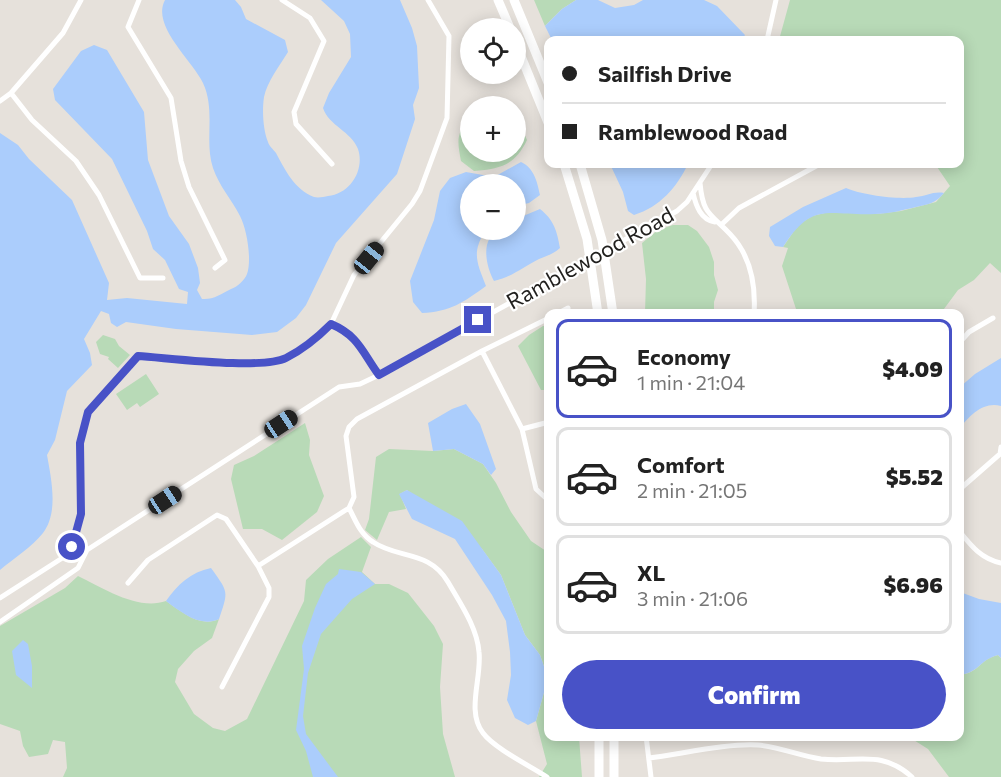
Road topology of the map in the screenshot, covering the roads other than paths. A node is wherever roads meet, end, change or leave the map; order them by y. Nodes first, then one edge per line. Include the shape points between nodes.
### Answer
1 (81, 0) edge
2 (139, 0) edge
3 (282, 0) edge
4 (428, 0) edge
5 (498, 0) edge
6 (514, 0) edge
7 (776, 0) edge
8 (506, 18) edge
9 (768, 36) edge
10 (526, 69) edge
11 (544, 73) edge
12 (10, 93) junction
13 (0, 101) edge
14 (544, 113) edge
15 (332, 164) dead end
16 (565, 168) edge
17 (581, 168) edge
18 (709, 168) edge
19 (813, 168) edge
20 (700, 182) junction
21 (693, 193) junction
22 (687, 202) junction
23 (701, 209) junction
24 (718, 223) junction
25 (215, 268) dead end
26 (163, 278) dead end
27 (597, 309) edge
28 (612, 309) edge
29 (754, 309) edge
30 (993, 318) dead end
31 (544, 320) edge
32 (331, 324) junction
33 (964, 338) edge
34 (482, 351) junction
35 (379, 375) junction
36 (544, 423) edge
37 (522, 429) junction
38 (1001, 447) edge
39 (964, 486) edge
40 (544, 496) edge
41 (350, 508) junction
42 (964, 537) edge
43 (1001, 563) edge
44 (258, 566) junction
45 (128, 583) dead end
46 (0, 598) edge
47 (0, 622) edge
48 (222, 687) dead end
49 (600, 741) edge
50 (614, 741) edge
51 (647, 741) edge
52 (649, 758) junction
53 (547, 777) edge
54 (599, 777) edge
55 (614, 777) edge
56 (651, 777) edge
57 (912, 777) edge

1 - 12 street via 63,33
2 - 25 street via 128,27 171,98 180,161 225,260
3 - 15 street via 310,18 324,41 294,112 296,124
4 - 32 street via 449,36 447,118 416,197 354,276
5 - 8 highway
6 - 11 highway
7 - 9 street
10 - 14 highway
12 - 13 street
12 - 26 street via 32,120 76,161 99,195 140,278
16 - 27 highway via 588,247
17 - 28 highway via 602,240
18 - 20 street, Ramblewood Road
19 - 24 street
20 - 21 street, Ramblewood Road
20 - 23 street
21 - 22 street, Ramblewood Road
21 - 23 street
22 - 23 street via 694,209
22 - 35 street, Ramblewood Road
23 - 24 street
24 - 29 street via 739,245 751,270
30 - 33 street
31 - 34 street
32 - 35 street via 353,336
32 - 46 street via 285,359 256,364 138,356 88,412 80,443 81,514 72,547 67,555
34 - 37 street
34 - 41 street via 349,427 346,436 354,497
35 - 47 street, Ramblewood Road via 360,384 339,387 97,543 87,550 78,567
36 - 37 street
37 - 40 street via 536,489
38 - 39 street via 1000,454
41 - 44 street
41 - 53 street via 363,534 374,543 424,560 446,579 476,635 480,671 477,724 492,742
42 - 43 street via 978,553
44 - 45 street via 226,519 217,515 148,560
44 - 48 street via 269,588 269,597
49 - 54 highway
50 - 55 highway
51 - 52 street
52 - 56 street
52 - 57 street via 756,745 822,759 876,758 891,762

